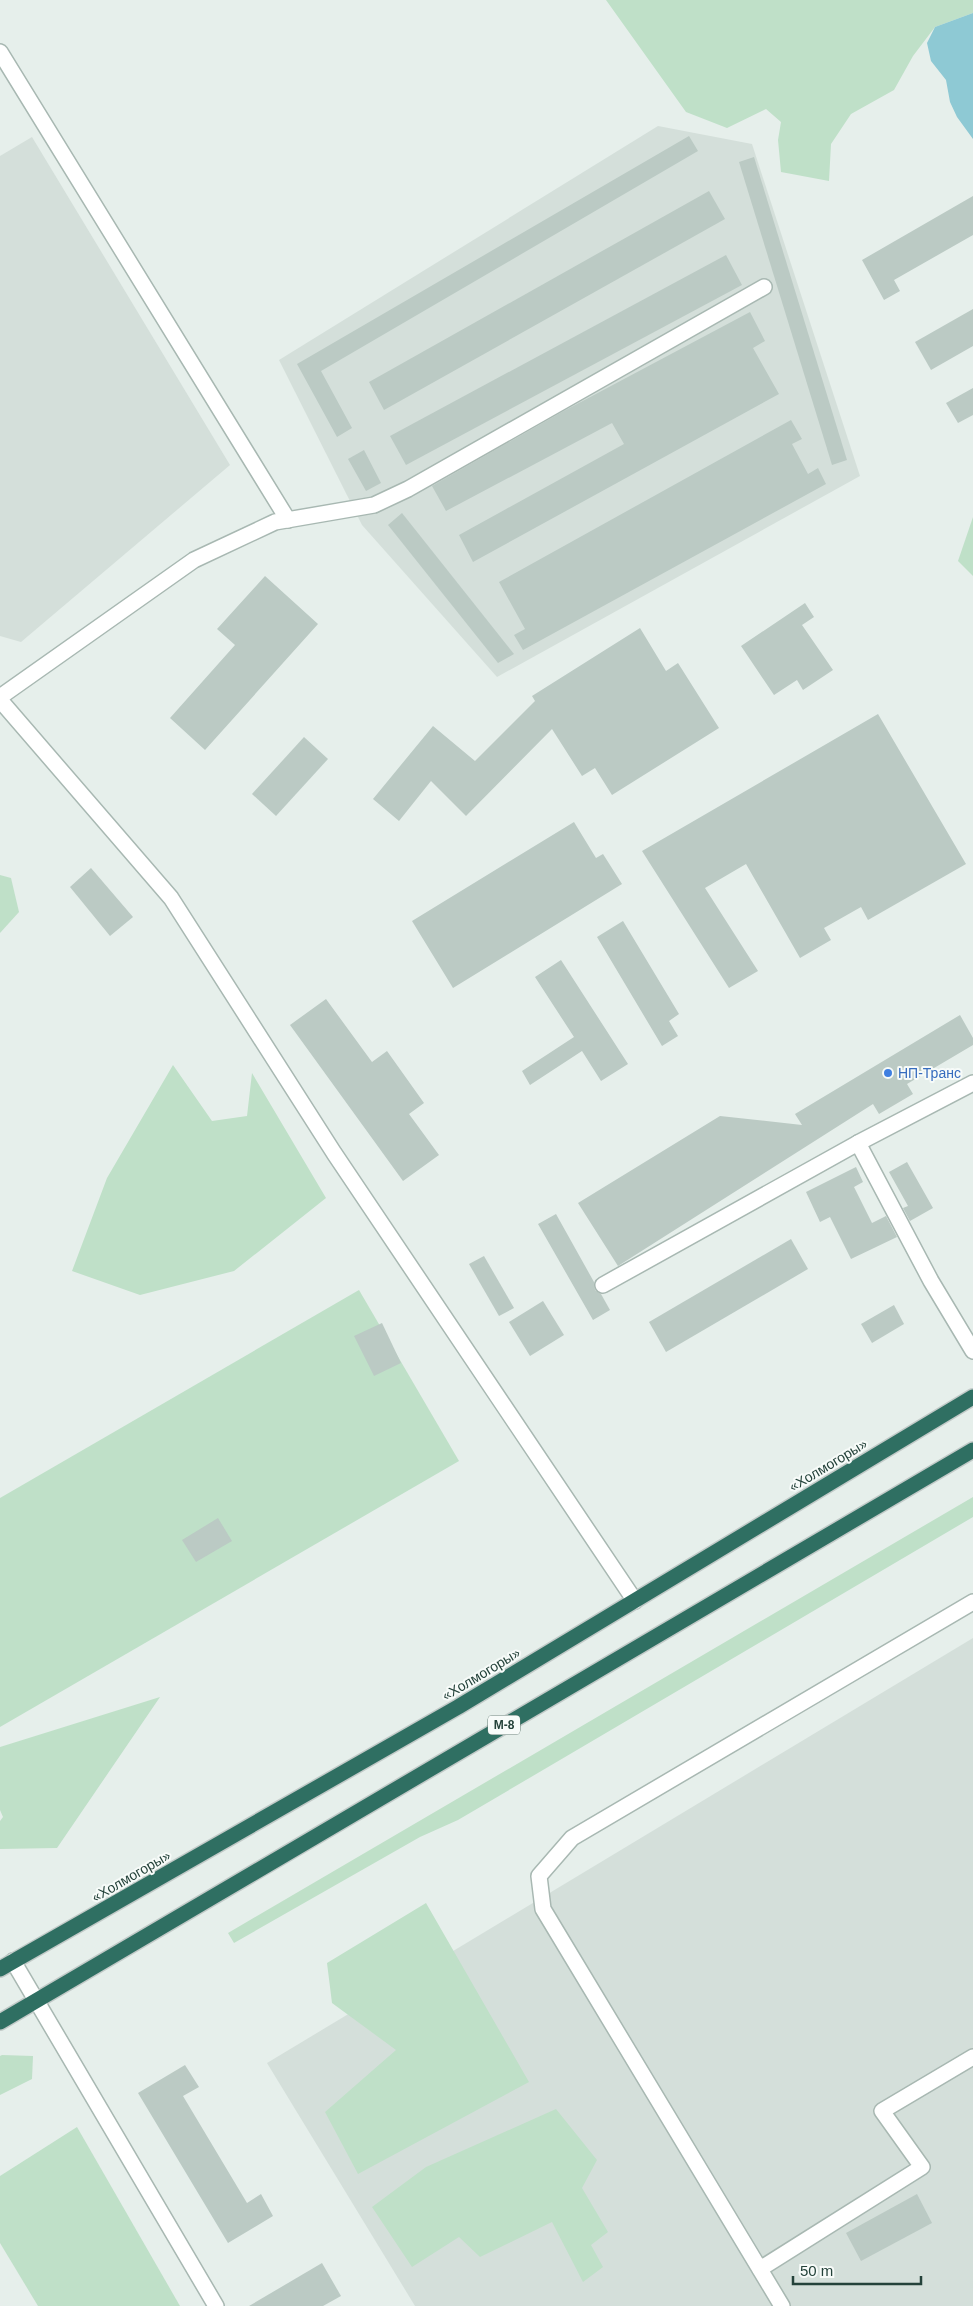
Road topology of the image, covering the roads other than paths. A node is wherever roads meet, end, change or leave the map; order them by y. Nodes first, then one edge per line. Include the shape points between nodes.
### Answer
1 (0, 52) edge
2 (764, 287) dead end
3 (288, 520) junction
4 (0, 699) edge
5 (973, 1083) edge
6 (858, 1143) junction
7 (603, 1285) dead end
8 (973, 1351) edge
9 (973, 1397) edge
10 (973, 1450) edge
11 (635, 1601) junction
12 (973, 1602) edge
13 (7, 1965) edge
14 (36, 2000) junction
15 (0, 2022) edge
16 (973, 2057) edge
17 (760, 2269) junction
18 (216, 2306) edge
19 (782, 2306) edge

1 - 3 street
2 - 3 street via 408,489 374,505
3 - 4 street via 274,522 194,560
4 - 11 street via 171,898 334,1153
5 - 6 street
6 - 7 street
6 - 8 street via 931,1281
9 - 11 highway, «Холмогоры»
10 - 14 highway, М-8
11 - 13 highway, «Холмогоры» via 450,1712
12 - 17 street via 572,1838 538,1876 543,1910
13 - 14 street
14 - 15 highway, М-8
14 - 18 street
16 - 17 street via 882,2111 922,2167
17 - 19 street

